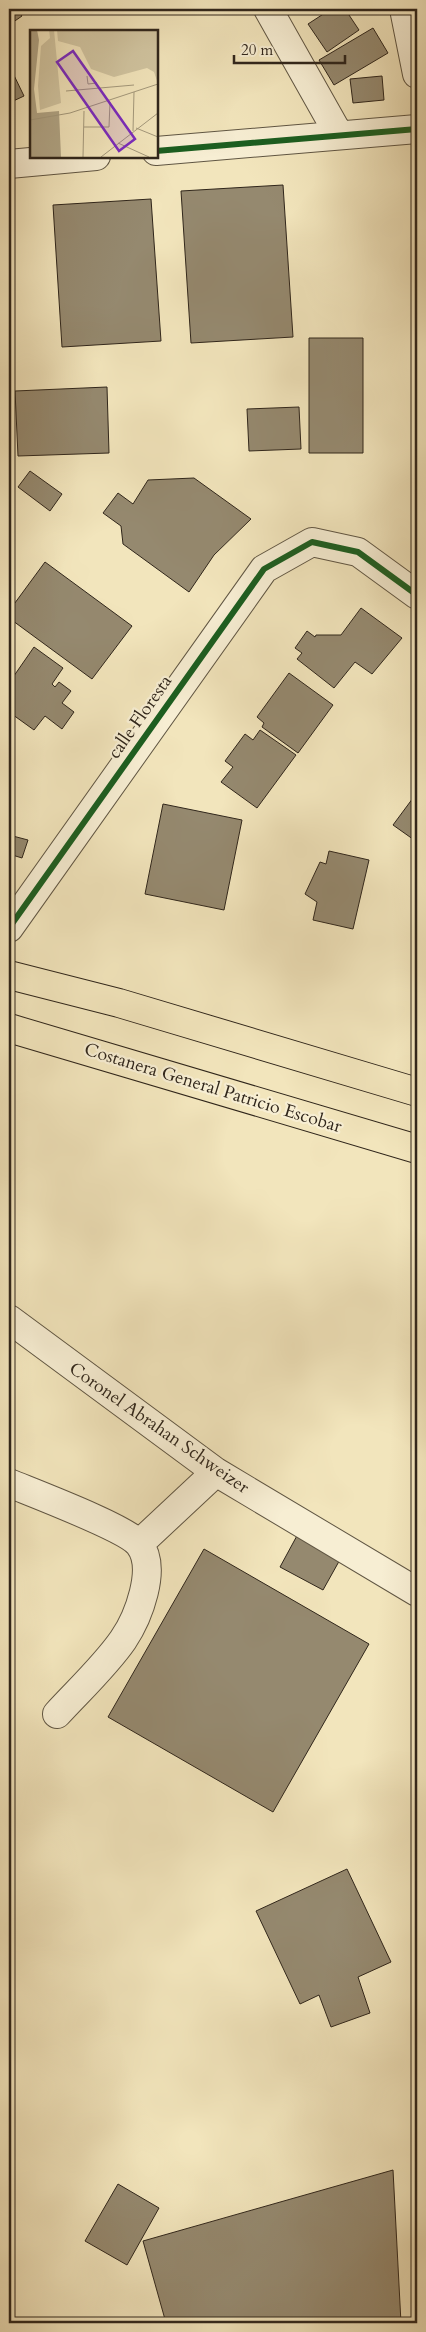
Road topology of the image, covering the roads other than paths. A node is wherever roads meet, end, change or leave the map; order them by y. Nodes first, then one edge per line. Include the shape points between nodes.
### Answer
1 (268, 9) edge
2 (404, 9) edge
3 (417, 74) edge
4 (417, 129) edge
5 (339, 135) junction
6 (158, 151) edge
7 (74, 158) edge
8 (9, 164) edge
9 (417, 595) edge
10 (9, 928) edge
11 (9, 975) edge
12 (9, 1028) edge
13 (417, 1092) edge
14 (417, 1149) edge
15 (9, 1319) edge
16 (216, 1472) junction
17 (9, 1483) edge
18 (139, 1544) junction
19 (417, 1592) edge
20 (57, 1714) dead end

1 - 5 street
2 - 3 street
4 - 5 street
5 - 6 street
7 - 8 street
9 - 10 street, calle Floresta via 358,552 312,542 264,569
11 - 13 highway via 118,1002
12 - 14 highway, Costanera General Patricio Escobar
15 - 16 street, Coronel Abrahan Schweizer
16 - 18 street
16 - 19 street, Coronel Abrahan Schweizer
17 - 18 street via 120,1531
18 - 20 street via 147,1565 144,1595 123,1640

